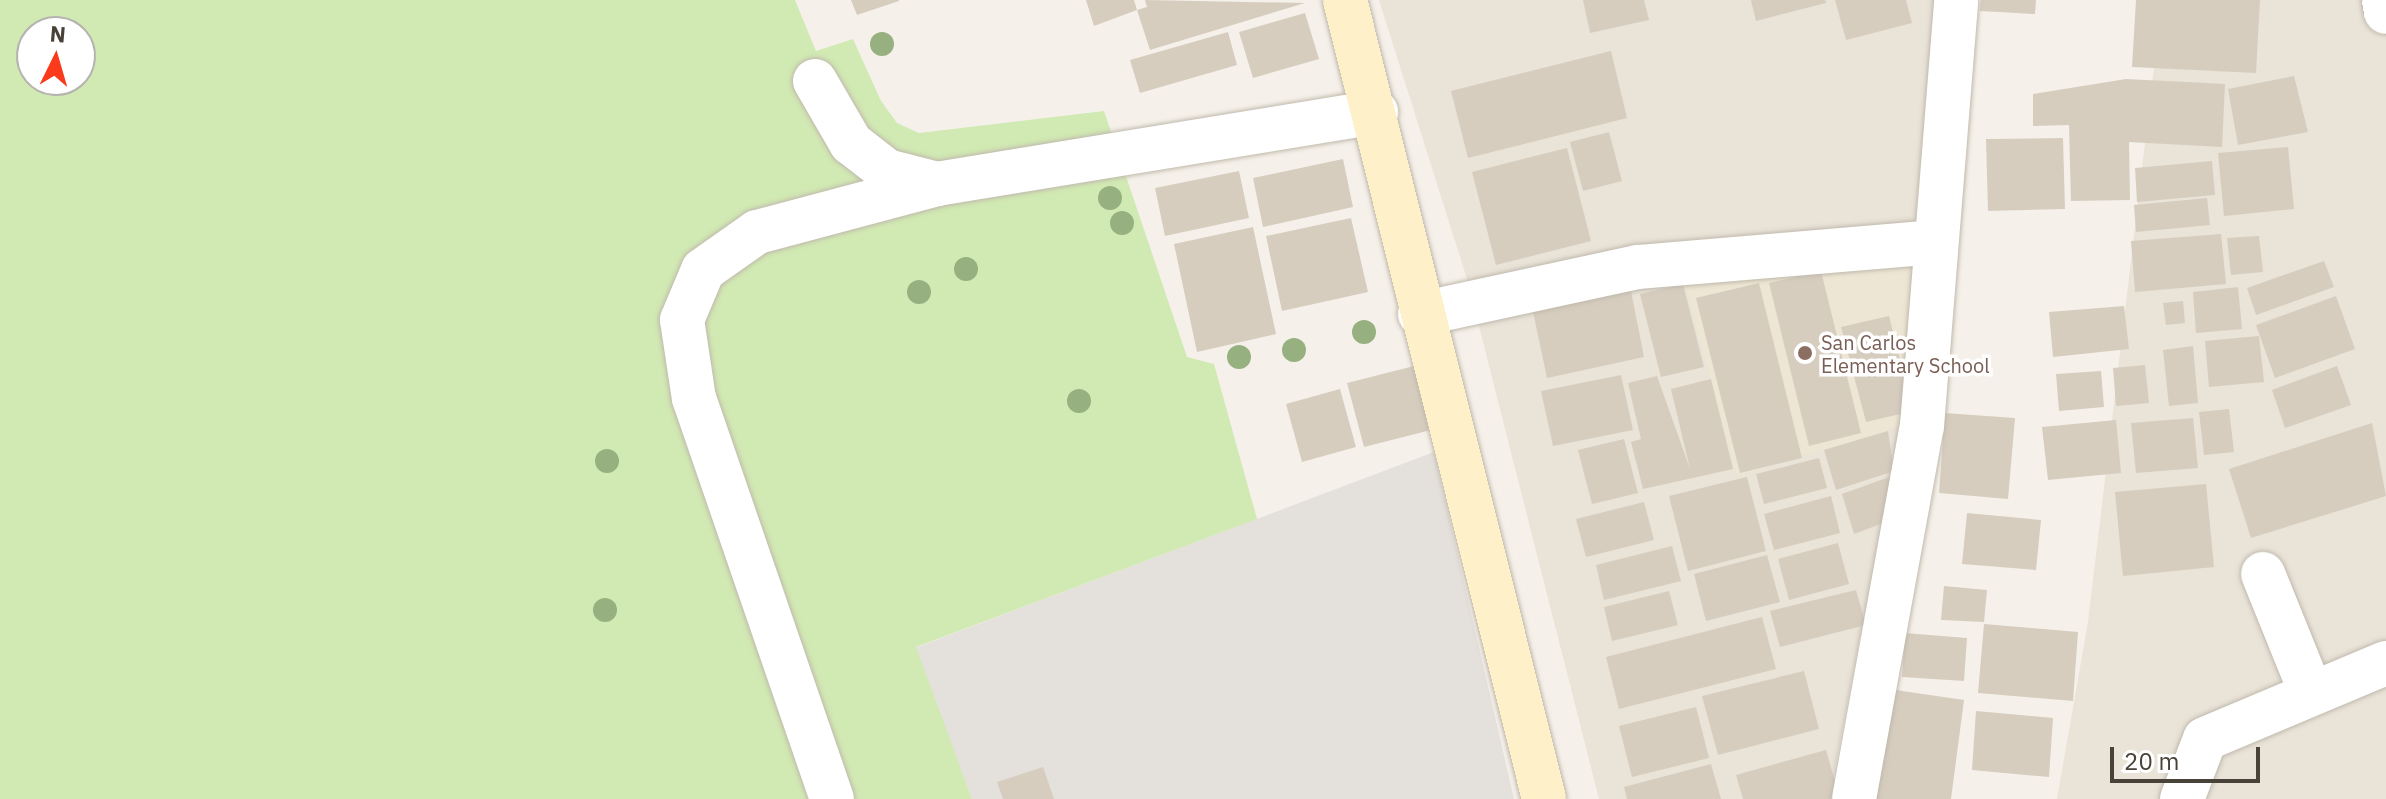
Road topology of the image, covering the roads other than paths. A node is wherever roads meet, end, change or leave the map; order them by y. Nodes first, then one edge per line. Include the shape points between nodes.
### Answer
1 (1345, 0) edge
2 (1956, 0) edge
3 (2384, 0) edge
4 (2386, 12) edge
5 (815, 81) dead end
6 (1376, 112) junction
7 (937, 184) junction
8 (1935, 242) junction
9 (1420, 314) junction
10 (2263, 574) dead end
11 (2386, 663) edge
12 (2311, 693) junction
13 (832, 799) edge
14 (1544, 799) edge
15 (1854, 799) edge
16 (2182, 799) edge

1 - 6 street
2 - 8 street
3 - 4 street
5 - 7 street via 851,143 887,171
6 - 7 street
6 - 9 street
7 - 13 street via 757,232 703,270 682,320 694,399
8 - 9 street via 1625,269
8 - 15 street via 1922,426
9 - 14 street
10 - 12 street
11 - 12 street
12 - 16 street via 2205,739

